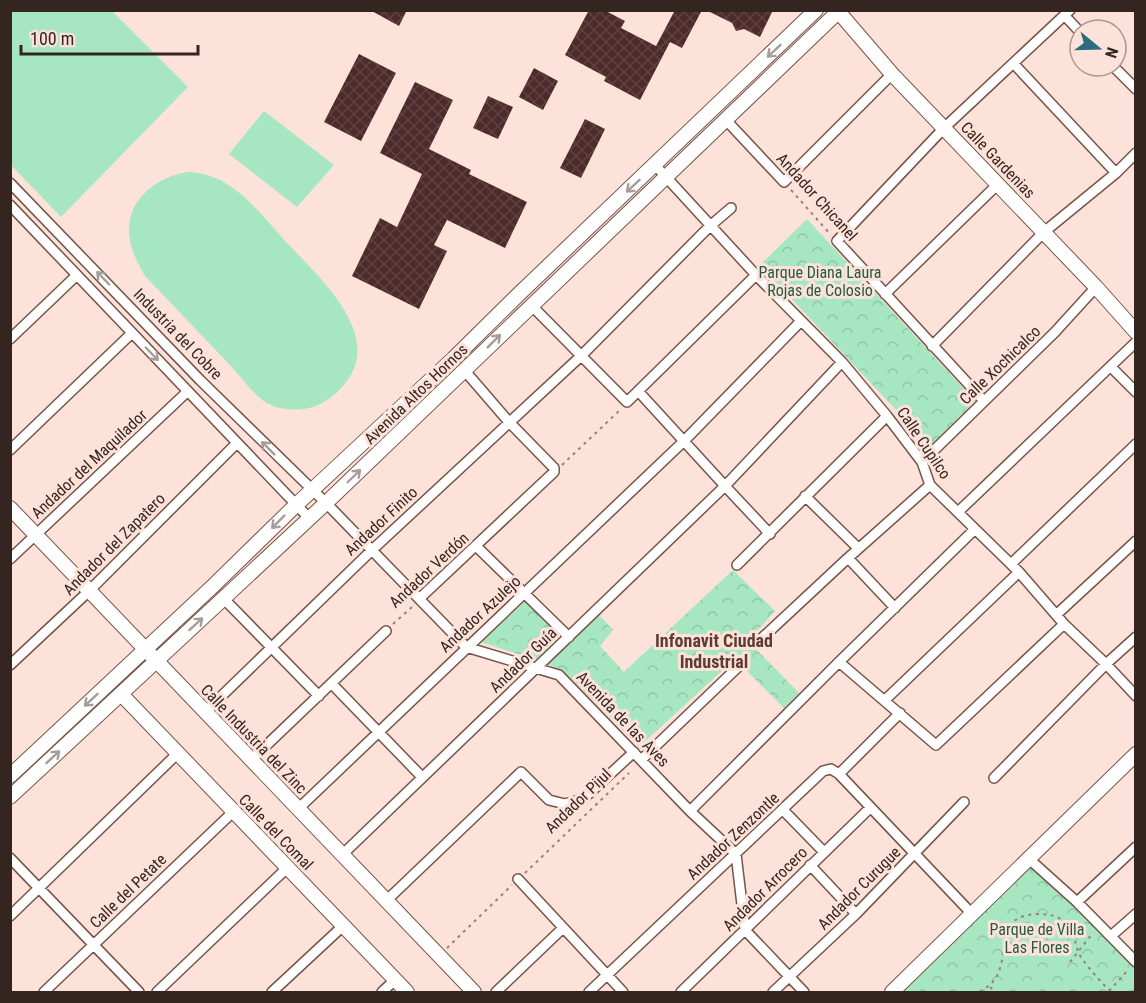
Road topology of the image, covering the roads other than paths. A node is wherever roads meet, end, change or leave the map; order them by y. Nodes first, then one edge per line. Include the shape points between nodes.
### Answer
1 (816, 10) edge
2 (839, 11) edge
3 (1067, 13) edge
4 (1014, 64) junction
5 (892, 74) junction
6 (1125, 78) edge
7 (1136, 89) edge
8 (725, 119) junction
9 (944, 128) junction
10 (1136, 153) edge
11 (655, 165) junction
12 (1116, 173) junction
13 (666, 177) junction
14 (10, 183) edge
15 (997, 185) junction
16 (28, 202) junction
17 (731, 208) dead end
18 (13, 212) edge
19 (710, 226) junction
20 (1044, 232) junction
21 (77, 275) junction
22 (756, 275) junction
23 (1096, 287) junction
24 (885, 294) junction
25 (531, 305) junction
26 (801, 321) junction
27 (1134, 328) edge
28 (132, 333) junction
29 (10, 339) edge
30 (1136, 342) edge
31 (932, 346) junction
32 (581, 356) junction
33 (842, 362) junction
34 (1111, 367) junction
35 (465, 371) junction
36 (188, 391) junction
37 (638, 391) junction
38 (1136, 392) edge
39 (984, 401) junction
40 (888, 416) junction
41 (509, 422) junction
42 (683, 442) junction
43 (237, 443) junction
44 (1136, 444) edge
45 (10, 450) edge
46 (922, 462) junction
47 (930, 485) junction
48 (724, 486) junction
49 (311, 491) junction
50 (805, 496) junction
51 (326, 503) junction
52 (296, 505) junction
53 (10, 508) edge
54 (959, 511) junction
55 (309, 518) junction
56 (975, 529) junction
57 (770, 534) junction
58 (36, 535) junction
59 (1136, 542) edge
60 (476, 546) junction
61 (858, 548) junction
62 (372, 550) junction
63 (848, 558) junction
64 (10, 559) edge
65 (1011, 564) junction
66 (737, 565) dead end
67 (1019, 572) junction
68 (89, 591) junction
69 (523, 594) junction
70 (224, 599) junction
71 (419, 600) junction
72 (895, 609) junction
73 (1056, 615) junction
74 (1064, 624) junction
75 (386, 631) road end
76 (569, 637) junction
77 (1136, 637) edge
78 (760, 640) dead end
79 (466, 647) junction
80 (272, 648) junction
81 (146, 650) junction
82 (156, 660) junction
83 (839, 662) junction
84 (10, 664) edge
85 (1106, 664) junction
86 (537, 667) junction
87 (737, 668) dead end
88 (110, 683) junction
89 (332, 684) junction
90 (121, 694) junction
91 (319, 696) junction
92 (1136, 696) edge
93 (885, 700) junction
94 (205, 712) junction
95 (900, 713) junction
96 (378, 732) junction
97 (634, 752) junction
98 (177, 754) junction
99 (1136, 754) edge
100 (251, 760) junction
101 (641, 760) junction
102 (839, 774) junction
103 (10, 776) edge
104 (422, 777) junction
105 (994, 778) dead end
106 (10, 797) edge
107 (964, 802) dead end
108 (870, 808) junction
109 (298, 809) junction
110 (783, 810) junction
111 (690, 811) junction
112 (233, 812) junction
113 (1136, 847) edge
114 (824, 852) junction
115 (736, 854) junction
116 (914, 854) junction
117 (342, 855) junction
118 (10, 858) edge
119 (1028, 858) junction
120 (810, 865) junction
121 (287, 868) junction
122 (518, 879) road end
123 (39, 888) junction
124 (386, 901) junction
125 (1077, 902) junction
126 (856, 914) junction
127 (1136, 914) edge
128 (973, 915) junction
129 (10, 916) edge
130 (343, 926) junction
131 (563, 928) junction
132 (745, 930) junction
133 (1111, 936) junction
134 (93, 945) junction
135 (1135, 962) edge
136 (608, 975) junction
137 (790, 976) junction
138 (395, 980) junction
139 (44, 993) edge
140 (139, 993) edge
141 (157, 993) edge
142 (272, 993) edge
143 (382, 993) edge
144 (407, 993) edge
145 (474, 993) edge
146 (496, 993) edge
147 (590, 993) edge
148 (623, 993) edge
149 (681, 993) edge
150 (773, 993) edge
151 (804, 993) edge
152 (892, 993) edge

1 -> 11 street, Avenida Altos Hornos
2 - 5 street, Calle Gardenias
2 - 8 street, Avenida Altos Hornos
3 - 4 street
4 - 9 street
4 - 12 street
5 - 8 street, Andador Chicanel via 784,182
5 - 9 street, Calle Gardenias
6 - 7 street
8 - 13 street, Avenida Altos Hornos
9 - 15 street, Calle Gardenias
9 - 24 street, Andador Chicanel via 837,241
10 - 12 street
11 - 13 street, Calle Cupilco
11 -> 49 street, Avenida Altos Hornos
12 - 20 street
13 - 19 street, Calle Cupilco
13 - 25 street, Avenida Altos Hornos
14 - 16 street, Industria del Cobre
15 - 20 street, Calle Gardenias
15 - 24 street
16 - 18 street
49 -> 16 street, Industria del Cobre
17 - 19 street, Andador Finito
18 - 21 street, Industria del Cobre
19 - 22 street, Calle Cupilco
19 - 32 street, Andador Finito
20 - 23 street, Calle Gardenias
20 - 31 street
21 - 28 street, Industria del Cobre
21 - 29 street
22 - 26 street, Calle Cupilco
22 - 37 street
23 - 27 street, Calle Gardenias
23 - 39 street, Calle Xochicalco
24 - 31 street, Andador Chicanel
25 - 32 street
35 -> 25 street, Avenida Altos Hornos
26 - 33 street, Calle Cupilco
26 - 42 street, Andador Azulejo
28 -> 36 street, Industria del Cobre
28 - 45 street
30 - 34 street
31 - 39 street, Andador Chicanel
32 - 37 street via 627,402
32 - 41 street, Andador Finito
33 - 40 street, Calle Cupilco
33 - 48 street, Andador Guía
34 - 38 street
34 - 54 street
35 - 41 street
51 -> 35 street, Avenida Altos Hornos
36 - 43 street, Industria del Cobre
36 - 58 street, Andador del Maquilador
37 - 42 street
39 - 46 street, Calle Xochicalco
40 - 46 street, Calle Cupilco
40 - 50 street
41 - 60 street, Andador Verdón via 554,472
41 - 62 street, Andador Finito
42 - 48 street
42 - 69 street, Andador Azulejo
43 - 52 street, Industria del Cobre
43 - 68 street, Andador del Zapatero
44 - 65 street
46 - 47 street, Calle Cupilco
47 - 54 street, Calle Cupilco
47 - 61 street
48 - 57 street
48 - 76 street, Andador Guía
49 - 51 street, Industria del Cobre
49 - 52 street, Avenida Altos Hornos
50 - 57 street
50 - 61 street
51 - 55 street, Avenida Altos Hornos
51 - 62 street, Avenida de las Aves
52 - 55 street, Industria del Cobre
52 -> 81 street, Avenida Altos Hornos
53 - 58 street, Calle Industria del Zinc
54 - 56 street, Calle Cupilco
55 - 70 street, Avenida Altos Hornos
56 - 65 street, Calle Cupilco
56 - 72 street
57 - 66 street
58 - 64 street, Andador del Maquilador
58 - 68 street, Calle Industria del Zinc
59 - 73 street
60 - 69 street
60 - 71 street, Andador Verdón
61 - 63 street
62 - 71 street, Avenida de las Aves
62 - 80 street, Andador Finito
63 - 72 street
63 - 78 street
65 - 67 street, Calle Cupilco
67 - 73 street, Calle Cupilco
67 - 93 street
68 - 81 street, Calle Industria del Zinc
68 - 84 street, Andador del Zapatero
69 - 76 street
69 - 79 street, Andador Azulejo
70 - 80 street
82 -> 70 street, Avenida Altos Hornos
71 - 79 street, Avenida de las Aves
72 - 83 street
73 - 74 street, Calle Cupilco
74 - 85 street, Calle Cupilco
74 - 95 street via 936,745
75 - 89 street, Andador Verdón
76 - 86 street, Andador Guía
77 - 85 street
79 - 86 street, Avenida de las Aves
79 - 96 street, Andador Azulejo
80 - 91 street
80 - 94 street, Andador Finito
81 - 82 street, Calle Industria del Zinc
81 - 88 street, Avenida Altos Hornos
82 - 90 street, Avenida Altos Hornos
82 - 94 street, Calle Industria del Zinc
83 - 93 street
83 - 111 street
85 - 92 street, Calle Cupilco
85 - 105 street
86 - 97 street, Avenida de las Aves via 559,675
86 - 104 street, Andador Guía
87 - 101 street
88 - 90 street
88 -> 103 street, Avenida Altos Hornos
89 - 91 street, Andador Verdón
89 - 96 street
90 - 98 street, Calle del Comal
106 -> 90 street, Avenida Altos Hornos
91 - 100 street, Andador Verdón
93 - 95 street
94 - 100 street, Calle Industria del Zinc
95 - 102 street
96 - 104 street
96 - 109 street, Andador Azulejo
97 - 101 street, Avenida de las Aves
97 - 124 street via 583,799 565,804 549,800 521,772
98 - 112 street, Calle del Comal
98 - 123 street
99 - 119 street
100 - 109 street, Calle Industria del Zinc
101 - 111 street, Avenida de las Aves
102 - 108 street
102 - 110 street, Andador Zenzontle via 831,769 823,771
104 - 117 street, Andador Guía
107 - 116 street, Andador Curugue
108 - 114 street, Andador Arrocero
108 - 116 street
109 - 117 street, Calle Industria del Zinc
110 - 114 street
110 - 115 street, Andador Zenzontle
111 - 115 street, Avenida de las Aves
112 - 121 street, Calle del Comal
112 - 134 street, Calle del Petate
113 - 125 street
114 - 120 street, Andador Arrocero
115 - 132 street
115 - 136 street, Andador Zenzontle
116 - 126 street, Andador Curugue
116 - 128 street
117 - 124 street, Calle Industria del Zinc
118 - 123 street
119 - 125 street
119 - 128 street
120 - 126 street
120 - 132 street, Andador Arrocero
121 - 130 street, Calle del Comal
121 - 141 street
122 - 131 street
123 - 129 street
123 - 134 street
124 - 145 street, Calle Industria del Zinc
125 - 133 street
126 - 137 street, Andador Curugue
127 - 133 street
128 - 152 street
130 - 138 street, Calle del Comal
130 - 142 street
131 - 136 street
131 - 146 street
132 - 137 street
132 - 149 street, Andador Arrocero
133 - 135 street
134 - 139 street, Calle del Petate
134 - 140 street
136 - 147 street, Andador Zenzontle
136 - 148 street
137 - 150 street, Andador Curugue
137 - 151 street
138 - 143 street
138 - 144 street, Calle del Comal

